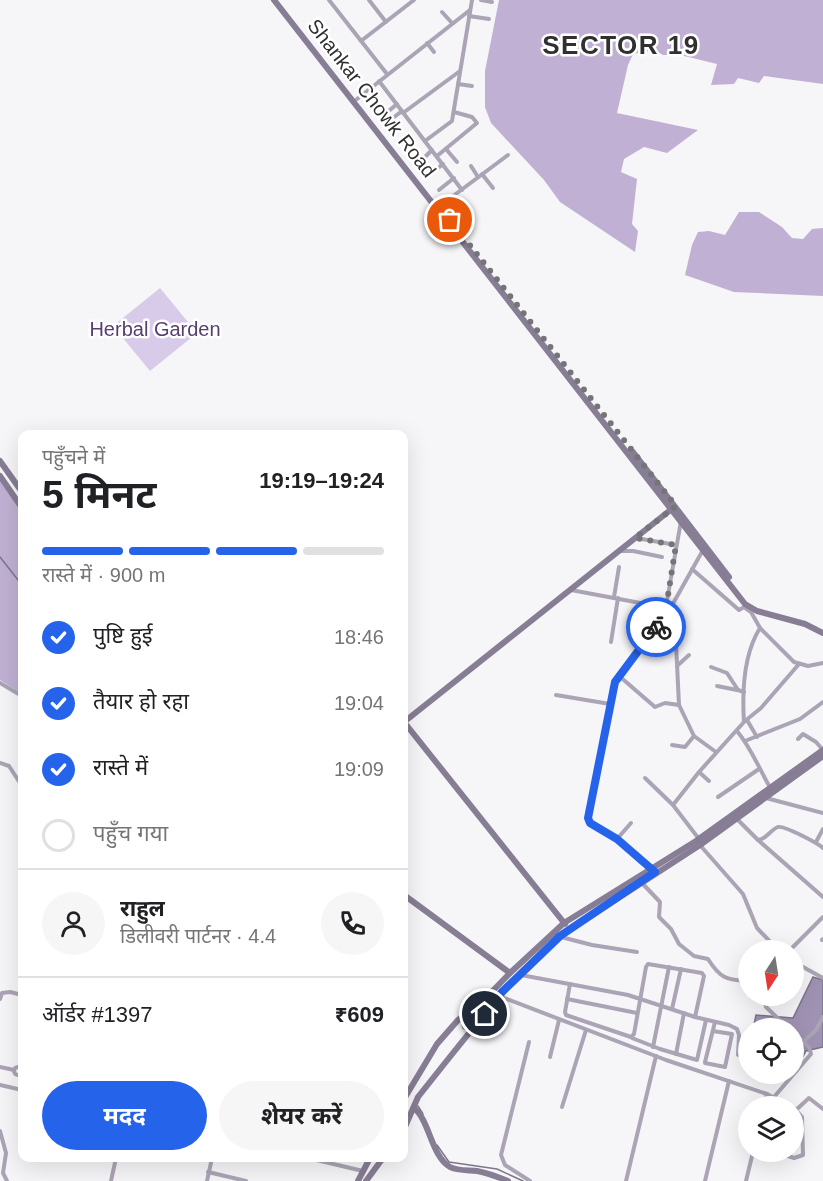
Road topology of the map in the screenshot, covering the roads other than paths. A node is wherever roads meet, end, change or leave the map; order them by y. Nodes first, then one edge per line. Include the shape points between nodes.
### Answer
1 (274, 0) edge
2 (279, 0) edge
3 (329, 0) edge
4 (369, 0) edge
5 (472, 0) edge
6 (481, 0) edge
7 (412, 1) edge
8 (492, 2) dead end
9 (471, 9) junction
10 (442, 12) dead end
11 (469, 16) junction
12 (489, 19) dead end
13 (386, 22) junction
14 (452, 23) junction
15 (362, 41) junction
16 (428, 42) junction
17 (434, 52) dead end
18 (460, 70) junction
19 (387, 74) junction
20 (379, 81) junction
21 (458, 84) junction
22 (472, 86) dead end
23 (357, 99) junction
24 (397, 104) junction
25 (403, 112) junction
26 (454, 112) junction
27 (384, 115) dead end
28 (389, 121) dead end
29 (425, 141) junction
30 (446, 149) junction
31 (432, 150) junction
32 (508, 155) dead end
33 (437, 156) junction
34 (422, 160) dead end
35 (457, 162) dead end
36 (443, 164) junction
37 (471, 166) dead end
38 (489, 169) junction
39 (492, 174) dead end
40 (429, 176) dead end
41 (480, 176) junction
42 (454, 178) junction
43 (493, 188) dead end
44 (439, 190) dead end
45 (462, 190) junction
46 (438, 207) junction
47 (0, 461) edge
48 (0, 476) edge
49 (18, 486) edge
50 (18, 502) edge
51 (674, 508) junction
52 (681, 520) junction
53 (635, 538) junction
54 (676, 545) junction
55 (703, 550) junction
56 (619, 551) junction
57 (662, 557) dead end
58 (619, 567) dead end
59 (692, 569) junction
60 (571, 590) junction
61 (616, 597) junction
62 (668, 608) junction
63 (760, 628) junction
64 (823, 631) edge
65 (611, 642) dead end
66 (689, 655) dead end
67 (823, 663) edge
68 (799, 664) junction
69 (677, 666) junction
70 (711, 667) dead end
71 (618, 675) junction
72 (0, 683) edge
73 (717, 686) dead end
74 (738, 690) junction
75 (744, 692) junction
76 (18, 694) edge
77 (556, 695) dead end
78 (823, 702) edge
79 (610, 704) junction
80 (679, 705) junction
81 (408, 719) edge
82 (745, 721) junction
83 (408, 727) edge
84 (737, 731) junction
85 (694, 736) junction
86 (758, 736) junction
87 (798, 739) dead end
88 (745, 741) junction
89 (672, 745) dead end
90 (823, 750) edge
91 (716, 752) junction
92 (823, 756) edge
93 (0, 763) edge
94 (759, 769) junction
95 (699, 772) junction
96 (645, 778) dead end
97 (18, 780) edge
98 (709, 782) dead end
99 (772, 791) junction
100 (718, 797) dead end
101 (766, 798) junction
102 (673, 806) junction
103 (823, 813) edge
104 (737, 819) junction
105 (631, 823) dead end
106 (823, 829) edge
107 (617, 839) junction
108 (758, 840) junction
109 (698, 842) junction
110 (816, 842) junction
111 (823, 848) edge
112 (654, 871) junction
113 (641, 882) junction
114 (823, 897) edge
115 (408, 900) edge
116 (823, 917) edge
117 (564, 923) junction
118 (569, 930) junction
119 (560, 936) junction
120 (768, 940) edge
121 (800, 940) edge
122 (636, 952) dead end
123 (669, 967) junction
124 (804, 968) edge
125 (681, 969) junction
126 (509, 974) junction
127 (521, 975) junction
128 (823, 978) edge
129 (738, 980) edge
130 (570, 984) junction
131 (18, 994) edge
132 (500, 996) junction
133 (0, 999) edge
134 (567, 999) junction
135 (640, 999) junction
136 (662, 1006) junction
137 (766, 1006) edge
138 (672, 1009) junction
139 (467, 1013) junction
140 (637, 1013) junction
141 (684, 1013) junction
142 (695, 1017) junction
143 (823, 1017) edge
144 (778, 1018) edge
145 (559, 1020) junction
146 (706, 1020) junction
147 (715, 1022) junction
148 (473, 1028) junction
149 (586, 1030) junction
150 (713, 1031) junction
151 (738, 1033) edge
152 (631, 1038) junction
153 (804, 1041) edge
154 (529, 1042) dead end
155 (804, 1043) edge
156 (653, 1047) junction
157 (676, 1054) junction
158 (656, 1056) junction
159 (550, 1057) dead end
160 (804, 1063) edge
161 (0, 1067) edge
162 (14, 1070) dead end
163 (729, 1081) junction
164 (785, 1084) edge
165 (0, 1085) edge
166 (18, 1089) edge
167 (408, 1089) edge
168 (767, 1094) joint
169 (772, 1096) edge
170 (775, 1096) edge
171 (804, 1101) edge
172 (415, 1106) junction
173 (562, 1107) dead end
174 (823, 1108) edge
175 (408, 1121) edge
176 (0, 1131) edge
177 (115, 1162) edge
178 (211, 1162) edge
179 (325, 1162) edge
180 (368, 1162) edge
181 (379, 1162) edge
182 (751, 1162) edge
183 (363, 1171) junction
184 (208, 1172) junction
185 (1, 1175) edge
186 (518, 1178) edge
187 (7, 1181) edge
188 (111, 1181) edge
189 (207, 1181) edge
190 (246, 1181) edge
191 (358, 1181) edge
192 (366, 1181) edge
193 (508, 1181) edge
194 (530, 1181) edge
195 (626, 1181) edge
196 (705, 1181) edge
197 (746, 1181) edge

1 - 46 main road, Shankar Chowk Road
2 - 23 main road, Shankar Chowk Road
3 - 15 street
4 - 13 street
5 - 9 street
6 - 8 street
7 - 13 street
9 - 11 street
9 - 14 street
10 - 14 street
11 - 12 street
11 - 18 street
13 - 15 street
14 - 16 street
15 - 19 street
16 - 17 street
16 - 19 street
18 - 21 street
18 - 25 street
19 - 20 street
20 - 23 street
20 - 24 street
21 - 22 street
21 - 26 street
23 - 46 main road, Shankar Chowk Road
24 - 25 street
24 - 27 street
25 - 28 street
25 - 29 street
26 - 29 street via 450,123
26 - 30 street via 472,117 477,123
29 - 31 street
30 - 33 street
30 - 35 street
31 - 33 street
31 - 34 street
32 - 38 street
33 - 36 street
36 - 40 street
36 - 42 street
37 - 41 street
38 - 39 street
38 - 41 street
41 - 43 street
41 - 45 street
42 - 44 street
42 - 45 street
45 - 46 street
46 - 51 main road, Shankar Chowk Road
47 - 49 main road
48 - 50 main road
51 - 52 main road, Shankar Chowk Road
51 - 53 main road
51 - 64 main road, Shankar Chowk Road via 750,603 807,620
52 - 54 street
52 - 55 main road, Shankar Chowk Road
53 - 54 street
53 - 56 main road
54 - 62 street
55 - 59 street
55 - 64 main road, Shankar Chowk Road via 750,609
56 - 57 street
56 - 60 main road
58 - 61 street
59 - 62 street
59 - 63 street via 739,610 744,607 751,612
60 - 61 street
60 - 81 main road
61 - 62 street
61 - 65 street
62 - 69 street
62 - 71 street
63 - 68 street
63 - 75 street via 749,649
66 - 69 street
67 - 68 street
68 - 82 street
69 - 80 street
70 - 74 street via 728,674
71 - 79 street
71 - 80 street via 655,707 665,703
72 - 76 street
73 - 74 street
74 - 75 street
75 - 82 street
77 - 79 street
78 - 86 street via 800,718
79 - 107 street via 588,818
80 - 85 street
82 - 84 street
82 - 86 street
83 - 117 main road
84 - 88 street
84 - 91 street
85 - 89 street via 685,747
85 - 91 street
86 - 88 street
87 - 90 street via 803,734
88 - 94 street
90 - 99 main road
91 - 95 street
92 - 99 main road
93 - 97 street via 9,766
94 - 99 street
94 - 100 street
95 - 98 street
95 - 102 street
96 - 102 street
99 - 101 main road
99 - 109 main road
101 - 103 street
101 - 104 main road
102 - 109 street
104 - 108 street
104 - 109 main road
105 - 107 street
106 - 110 street
107 - 112 street
108 - 110 street via 780,826
108 - 114 street
109 - 112 main road
109 - 120 street via 743,894 757,928
110 - 111 street
112 - 113 main road
112 - 117 main road
113 - 118 main road
113 - 129 street via 660,902 659,917 679,944 694,956 708,959 725,978
115 - 126 main road
116 - 121 street
117 - 118 main road
117 - 126 main road
118 - 119 main road
119 - 122 street
119 - 127 main road
123 - 125 street
123 - 135 street via 646,965
123 - 136 street
124 - 128 street
125 - 138 street
125 - 142 street via 704,975
126 - 139 main road
127 - 130 street
127 - 132 main road
130 - 134 street
130 - 135 street
131 - 133 street via 2,993
132 - 145 street
132 - 148 main road
134 - 140 street
134 - 152 street via 566,1016
135 - 136 street
135 - 140 street
136 - 138 street
136 - 156 street
137 - 144 street
138 - 141 street
139 - 148 main road via 465,1027
139 - 167 main road via 437,1044
140 - 152 street
141 - 142 street
141 - 157 street
142 - 146 street
143 - 153 street
145 - 149 street
145 - 159 street
146 - 147 street
146 - 157 street via 697,1060
147 - 150 street
147 - 151 street via 729,1025
148 - 172 main road
149 - 158 street
149 - 173 street
150 - 150 street via 732,1035 723,1068 705,1063
152 - 156 street
154 - 186 street via 501,1155
155 - 160 street via 811,1049
156 - 157 street
158 - 163 street
158 - 195 street
161 - 162 street
163 - 168 street
163 - 196 street
164 - 170 street
165 - 166 street
168 - 169 street
171 - 174 street via 809,1098
172 - 175 main road
172 - 193 main road via 448,1166
176 - 185 street via 6,1155
177 - 188 street
178 - 184 street
179 - 183 street
180 - 183 main road
181 - 192 main road
182 - 197 street
183 - 191 main road
184 - 189 street
184 - 190 street
185 - 187 street
186 - 194 street

